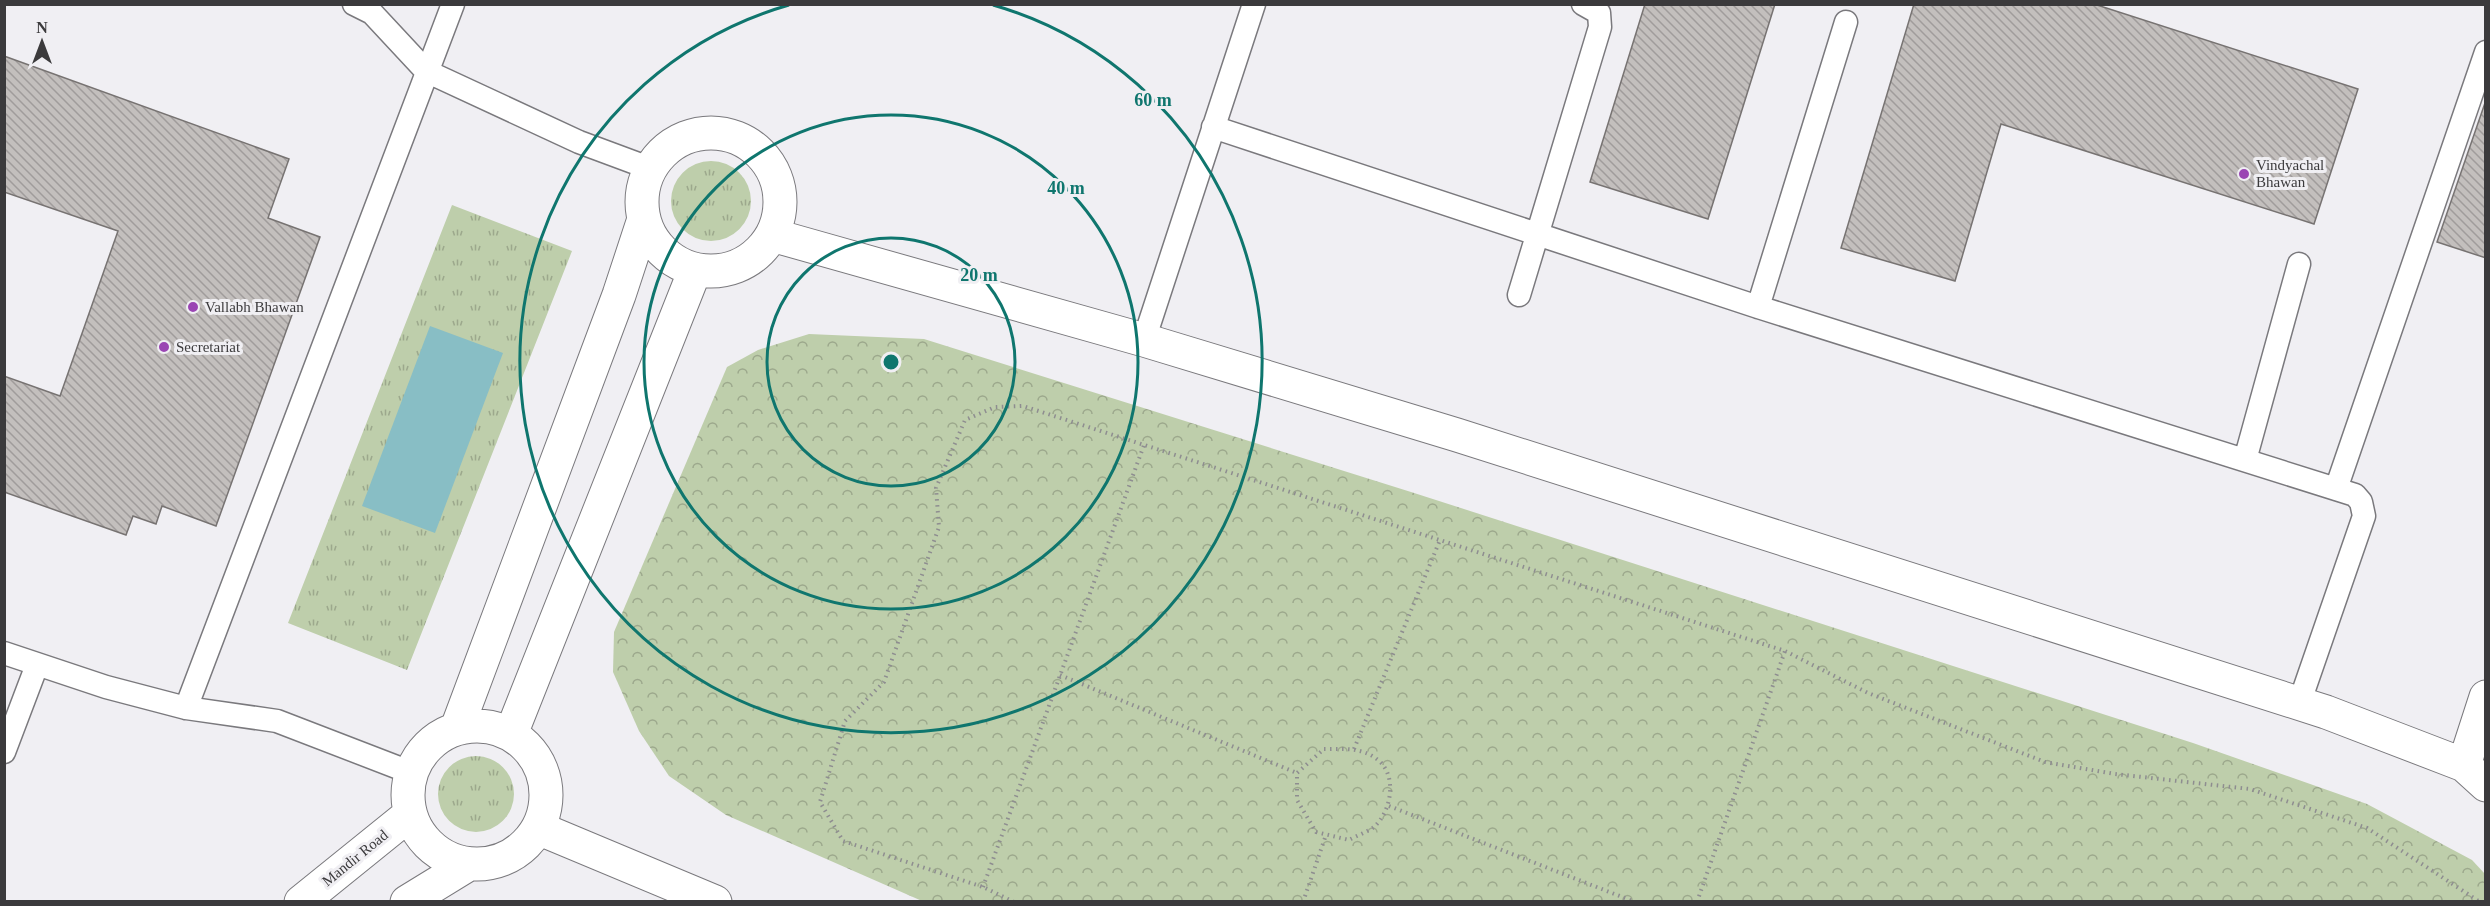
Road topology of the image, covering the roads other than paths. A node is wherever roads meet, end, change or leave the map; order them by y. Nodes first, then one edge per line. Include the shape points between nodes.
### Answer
1 (354, 4) edge
2 (453, 4) edge
3 (1254, 4) edge
4 (1583, 4) edge
5 (1846, 22) dead end
6 (2486, 52) edge
7 (426, 71) junction
8 (1213, 127) junction
9 (649, 168) junction
10 (643, 222) junction
11 (772, 235) junction
12 (1538, 235) junction
13 (2300, 264) dead end
14 (695, 270) junction
15 (1520, 295) dead end
16 (1758, 307) junction
17 (1144, 340) junction
18 (2245, 460) junction
19 (2336, 489) junction
20 (4, 653) edge
21 (37, 664) junction
22 (2486, 697) edge
23 (2300, 704) junction
24 (186, 708) junction
25 (457, 728) junction
26 (510, 734) junction
27 (4, 752) edge
28 (412, 773) junction
29 (2475, 775) edge
30 (410, 814) junction
31 (538, 828) junction
32 (469, 864) junction
33 (301, 902) edge
34 (407, 902) edge
35 (715, 902) edge

1 - 7 lane via 372,13
2 - 7 lane
3 - 8 lane
4 - 12 lane via 1599,13 1600,27
5 - 16 lane
6 - 19 lane
7 - 9 lane via 579,142
7 - 24 lane
8 - 12 lane
8 - 17 lane
9 - 10 street via 642,195
9 - 11 street via 665,150 685,137 709,133 733,136 755,148 771,166 779,188 780,212
10 - 14 street via 662,252
10 - 25 street
11 - 14 street via 759,253 740,266 717,272
11 - 17 street
12 - 15 lane
12 - 16 lane
13 - 18 lane
14 - 26 street
16 - 18 lane
17 - 23 street via 1457,435
18 - 19 lane
19 - 23 lane via 2355,495 2364,516
20 - 21 lane
21 - 24 lane
21 - 27 lane
22 - 29 street
23 - 29 street
24 - 28 lane via 277,721
25 - 26 street via 484,726
25 - 28 street via 433,741 416,761
26 - 31 street via 531,751 544,775 547,802
28 - 30 street via 407,787
30 - 32 street via 423,838 443,856
30 - 33 street, Mandir Road
31 - 32 street via 521,849 497,862
31 - 35 street
32 - 34 street

